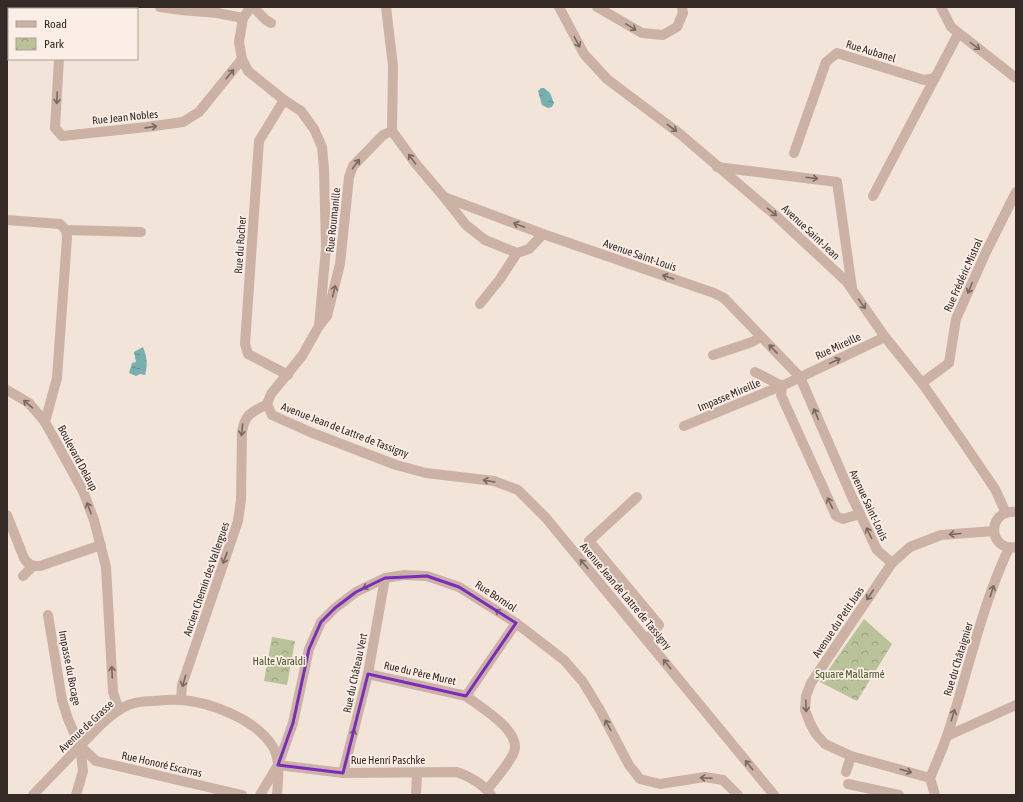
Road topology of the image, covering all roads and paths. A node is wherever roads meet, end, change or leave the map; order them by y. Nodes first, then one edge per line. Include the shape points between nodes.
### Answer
1 (160, 7) edge
2 (252, 7) edge
3 (386, 7) edge
4 (559, 7) edge
5 (597, 7) edge
6 (682, 7) edge
7 (941, 7) edge
8 (243, 18) junction
9 (271, 23) dead end
10 (958, 34) junction
11 (242, 59) junction
12 (59, 60) edge
13 (935, 78) junction
14 (1016, 78) edge
15 (284, 100) junction
16 (392, 131) junction
17 (794, 153) dead end
18 (717, 167) junction
19 (1016, 192) edge
20 (874, 196) dead end
21 (444, 197) junction
22 (7, 220) edge
23 (66, 230) junction
24 (141, 232) dead end
25 (543, 234) junction
26 (517, 253) junction
27 (852, 290) junction
28 (480, 304) dead end
29 (319, 326) junction
30 (761, 337) junction
31 (885, 337) junction
32 (713, 355) dead end
33 (755, 372) dead end
34 (288, 375) junction
35 (800, 377) junction
36 (922, 383) junction
37 (782, 386) junction
38 (7, 390) edge
39 (268, 404) junction
40 (45, 422) junction
41 (684, 426) dead end
42 (637, 497) dead end
43 (1013, 512) edge
44 (860, 514) junction
45 (7, 515) edge
46 (994, 531) junction
47 (101, 545) junction
48 (1012, 547) edge
49 (892, 563) junction
50 (33, 566) junction
51 (22, 576) dead end
52 (385, 578) junction
53 (48, 615) dead end
54 (516, 623) junction
55 (647, 640) junction
56 (368, 674) junction
57 (466, 696) junction
58 (181, 700) junction
59 (1016, 705) edge
60 (119, 710) junction
61 (947, 736) junction
62 (80, 746) junction
63 (851, 756) junction
64 (278, 765) junction
65 (846, 772) dead end
66 (343, 773) junction
67 (417, 773) junction
68 (930, 778) junction
69 (848, 784) dead end
70 (489, 792) edge
71 (33, 795) edge
72 (76, 795) edge
73 (242, 795) edge
74 (260, 795) edge
75 (277, 795) edge
76 (416, 795) edge
77 (738, 795) edge
78 (774, 795) edge
79 (899, 795) edge
80 (935, 795) edge

1 - 8 street
2 - 8 street, Avenue Jean de Lattre de Tassigny
2 - 9 street
3 - 16 street via 393,66
4 -> 18 street, Avenue Saint-Jean via 584,54 607,79 680,134
5 -> 6 street via 642,33 663,35 677,27 683,13
7 - 10 street via 951,27
8 - 11 street, Avenue Jean de Lattre de Tassigny via 239,42
10 - 13 street
10 -> 14 street
12 -> 11 street, Rue Jean Nobles via 55,128 62,136 183,122 198,112
11 - 15 street, Avenue Jean de Lattre de Tassigny via 248,71
13 - 17 street, Rue Aubanel via 924,80 838,53 826,62
13 - 20 street
15 - 29 street, Avenue Jean de Lattre de Tassigny via 301,111 314,129 322,147 326,248
15 - 34 street, Rue du Rocher via 259,141 245,344 248,354
21 -> 16 street, Avenue Saint-Louis
29 -> 16 street, Rue Roumanille via 327,316 340,264 349,178 353,166 383,135
18 -> 27 street, Avenue Saint-Jean via 775,214 846,281
18 -> 27 street via 837,182
19 -> 36 street, Rue Frédéric Mistral via 956,320 949,363
25 -> 21 street, Avenue Saint-Louis
21 - 26 street via 466,225 485,240
22 - 23 street via 60,224
23 - 24 street
23 - 40 street, Boulevard Delaup via 57,378
25 - 26 street via 529,249
30 -> 25 street, Avenue Saint-Louis via 724,298 714,293
26 - 28 street
27 -> 31 street, Avenue Saint-Jean
29 - 34 street, Avenue Jean de Lattre de Tassigny
30 - 32 street
35 -> 30 street, Avenue Saint-Louis
35 -> 31 street, Rue Mireille
31 - 36 street, Avenue Saint-Jean
33 - 37 street
34 - 39 street, Avenue Jean de Lattre de Tassigny via 271,394
35 - 37 street, Rue Mireille
44 -> 35 street, Avenue Saint-Louis
36 - 43 street, Avenue Saint-Jean
37 - 41 street, Impasse Mireille
44 -> 37 street via 843,519 836,516 781,395
40 -> 38 street via 29,403
55 -> 39 street, Avenue Jean de Lattre de Tassigny via 546,518 518,490 494,481 426,473 396,465 272,415
39 -> 58 street, Ancien Chemin des Vallergues via 249,414 243,422 238,521 182,685
47 -> 40 street, Boulevard Delaup via 83,491
42 - 55 street via 589,541 659,625
43 - 46 street via 997,520
49 -> 44 street, Avenue Saint-Louis via 877,550
45 - 50 street via 24,558
46 - 48 street via 998,542
46 -> 49 street, Avenue du Petit Juas via 941,535 910,547
47 - 50 street via 40,566
60 -> 47 street, Boulevard Delaup via 113,692 106,567
61 -> 48 street, Rue du Châtaignier via 1000,567
49 -> 63 street, Avenue du Petit Juas via 811,683 806,696 805,710 816,734 825,744
50 - 51 street
54 -> 52 street, Rue Borniol via 459,587 428,576 404,575
52 - 56 street, Rue du Château Vert
52 -> 64 street, Rue Borniol via 356,592 321,622 309,648 293,723
53 - 62 street, Impasse du Bocage via 62,700
54 - 57 street
77 -> 54 street, Rue Borniol via 724,780 705,777 660,784 640,779 583,682 564,660
78 -> 55 street, Avenue Jean de Lattre de Tassigny
56 - 57 street, Rue du Père Muret
66 -> 56 street, Rue du Château Vert
57 - 70 street via 506,728 513,738 514,751
58 - 60 street, Avenue de Grasse via 144,701
58 - 64 street, Avenue de Grasse via 206,704 253,726 274,748
59 - 61 street
60 - 62 street, Avenue de Grasse
61 - 68 street, Rue du Châtaignier
62 - 71 street, Avenue de Grasse
62 - 72 street via 83,770
62 - 73 street, Rue Honoré Escarras via 96,761
63 - 65 street
63 -> 68 street, Avenue du Petit Juas
64 - 66 street, Rue Henri Paschke
64 - 74 street
64 - 75 street, Avenue de Grasse
66 - 67 street, Rue Henri Paschke
67 - 70 street, Rue Henri Paschke via 457,772 474,779
67 - 76 street
68 - 80 street
69 - 79 street

